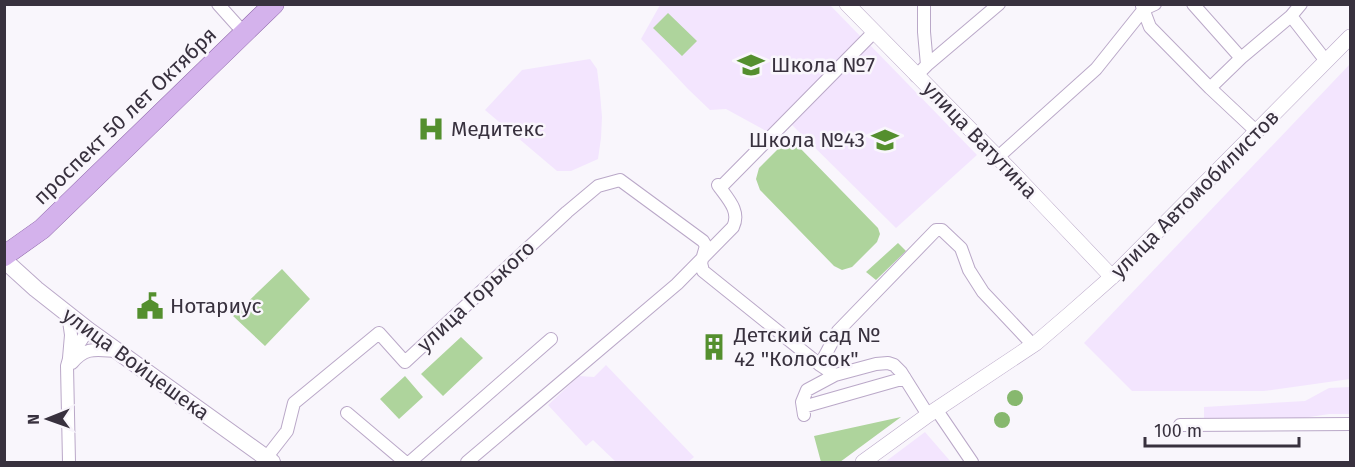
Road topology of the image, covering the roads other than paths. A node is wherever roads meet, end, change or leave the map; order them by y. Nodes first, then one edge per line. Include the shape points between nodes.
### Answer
1 (218, 4) edge
2 (274, 4) edge
3 (847, 4) edge
4 (924, 4) edge
5 (999, 4) edge
6 (1193, 4) edge
7 (1300, 4) edge
8 (1147, 6) edge
9 (1291, 16) junction
10 (874, 32) junction
11 (244, 33) junction
12 (1350, 37) edge
13 (1241, 58) junction
14 (1326, 62) junction
15 (922, 70) junction
16 (1210, 88) junction
17 (1257, 132) junction
18 (998, 158) junction
19 (4, 258) edge
20 (701, 260) junction
21 (1112, 278) junction
22 (68, 314) junction
23 (88, 330) junction
24 (551, 339) dead end
25 (1033, 345) junction
26 (116, 351) junction
27 (69, 359) junction
28 (820, 365) junction
29 (66, 374) junction
30 (835, 375) junction
31 (905, 378) junction
32 (932, 412) junction
33 (347, 413) dead end
34 (1350, 415) edge
35 (1305, 424) junction
36 (1350, 424) edge
37 (1180, 425) dead end
38 (269, 460) edge
39 (69, 462) edge
40 (405, 462) edge
41 (410, 462) edge
42 (467, 462) edge
43 (863, 462) edge
44 (972, 462) edge

1 - 11 street
2 - 11 main road, проспект 50 лет Октября
3 - 10 street, улица Ватутина
4 - 15 street
5 - 15 street
6 - 13 street
7 - 9 street
8 - 16 street via 1150,27
8 - 18 street via 1096,69
9 - 13 street
9 - 14 street
10 - 15 street, улица Ватутина
10 - 20 street via 719,187 735,210 736,222
11 - 19 main road, проспект 50 лет Октября via 42,229
12 - 14 street, улица Автомобилистов
13 - 16 street
14 - 17 street, улица Автомобилистов
15 - 18 street, улица Ватутина
16 - 17 street
17 - 21 street, улица Автомобилистов
18 - 21 street, улица Ватутина
19 - 22 main road, улица Войцешека via 36,290
20 - 28 street, улица Горького via 703,271
20 - 38 street, улица Горького via 706,246 703,241 620,180 598,186 405,363 379,333 354,353 294,403 287,431
20 - 42 street
21 - 25 street, улица Автомобилистов
22 - 23 main road, улица Войцешека
22 - 27 street
23 - 26 main road, улица Войцешека
23 - 27 street
24 - 41 street
25 - 28 street via 983,292 961,248 942,230 936,230 838,331
25 - 32 street, улица Автомобилистов
26 - 29 street via 85,351
26 - 38 main road, улица Войцешека
27 - 29 street
28 - 30 street, улица Горького
29 - 39 street
30 - 31 street via 884,363 894,365
30 - 31 street via 807,390 803,411
31 - 32 street
32 - 43 street, улица Автомобилистов
32 - 44 street
33 - 40 street
34 - 35 street via 1320,417
35 - 36 street
35 - 37 street

